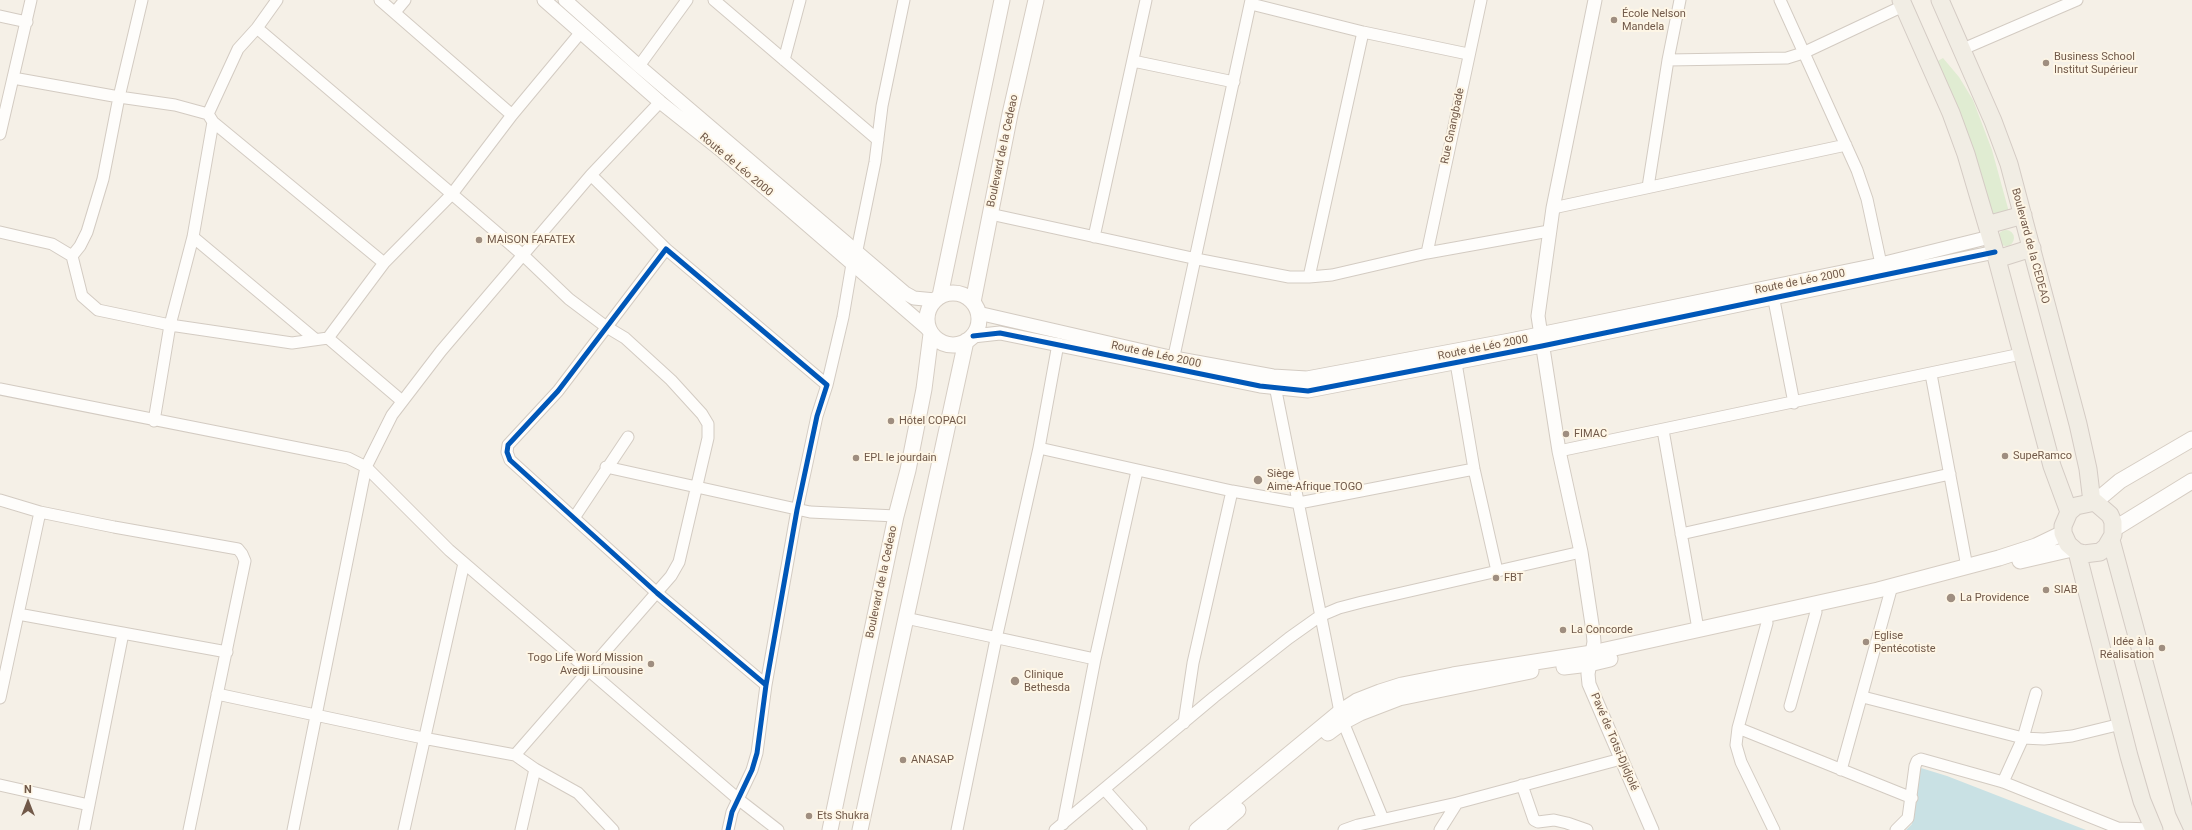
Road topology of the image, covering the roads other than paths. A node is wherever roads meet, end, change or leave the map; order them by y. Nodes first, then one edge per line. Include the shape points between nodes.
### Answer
1 (31, 0) edge
2 (142, 0) edge
3 (277, 0) edge
4 (380, 0) edge
5 (405, 0) edge
6 (544, 0) edge
7 (565, 0) edge
8 (687, 0) edge
9 (714, 0) edge
10 (800, 0) edge
11 (904, 0) edge
12 (1002, 0) edge
13 (1036, 0) edge
14 (1146, 0) edge
15 (1481, 0) edge
16 (1595, 0) edge
17 (1680, 0) edge
18 (1780, 0) edge
19 (1940, 0) edge
20 (2077, 0) edge
21 (1251, 2) edge
22 (1902, 3) edge
23 (395, 12) junction
24 (0, 16) edge
25 (27, 22) junction
26 (257, 28) junction
27 (582, 32) junction
28 (1363, 32) junction
29 (1963, 49) junction
30 (1803, 53) junction
31 (1468, 54) junction
32 (784, 60) junction
33 (1133, 60) junction
34 (1668, 60) junction
35 (639, 66) junction
36 (13, 78) junction
37 (1234, 82) junction
38 (119, 97) junction
39 (660, 102) junction
40 (512, 114) junction
41 (210, 118) junction
42 (1, 127) edge
43 (878, 140) junction
44 (1846, 145) junction
45 (591, 175) junction
46 (1648, 187) junction
47 (452, 194) junction
48 (1553, 208) junction
49 (990, 214) junction
50 (2023, 215) junction
51 (1549, 230) junction
52 (0, 232) edge
53 (193, 237) junction
54 (1094, 237) junction
55 (1992, 243) junction
56 (2032, 248) junction
57 (666, 249) junction
58 (857, 250) junction
59 (1427, 253) junction
60 (72, 256) junction
61 (524, 256) junction
62 (1197, 259) junction
63 (384, 263) junction
64 (852, 264) junction
65 (1881, 264) junction
66 (1309, 277) junction
67 (1772, 292) junction
68 (937, 298) junction
69 (976, 308) junction
70 (170, 325) junction
71 (605, 326) junction
72 (930, 332) junction
73 (328, 338) junction
74 (315, 339) junction
75 (969, 339) junction
76 (1541, 340) junction
77 (1058, 344) junction
78 (2021, 354) junction
79 (1173, 363) junction
80 (1456, 363) junction
81 (1931, 374) junction
82 (1273, 376) junction
83 (827, 385) junction
84 (0, 389) edge
85 (1275, 389) junction
86 (402, 401) junction
87 (1794, 403) junction
88 (154, 421) junction
89 (1663, 430) junction
90 (628, 437) dead end
91 (2192, 439) edge
92 (1039, 448) junction
93 (1558, 451) junction
94 (366, 467) junction
95 (606, 467) junction
96 (1474, 469) junction
97 (1137, 471) junction
98 (1950, 474) junction
99 (2192, 481) edge
100 (697, 486) junction
101 (1232, 491) junction
102 (0, 500) edge
103 (2094, 502) junction
104 (1299, 503) junction
105 (797, 510) junction
106 (40, 512) junction
107 (2069, 512) junction
108 (896, 516) junction
109 (574, 518) junction
110 (2063, 533) junction
111 (1681, 534) junction
112 (2113, 535) junction
113 (2074, 550) junction
114 (1581, 552) junction
115 (464, 563) junction
116 (1967, 567) junction
117 (1497, 571) junction
118 (1891, 590) junction
119 (657, 592) junction
120 (1816, 612) junction
121 (18, 614) junction
122 (1320, 616) junction
123 (906, 618) junction
124 (1767, 623) junction
125 (1698, 629) junction
126 (123, 633) junction
127 (996, 639) junction
128 (227, 652) junction
129 (1591, 658) junction
130 (1094, 660) junction
131 (590, 671) junction
132 (766, 685) junction
133 (2036, 693) dead end
134 (217, 694) junction
135 (1862, 697) junction
136 (0, 698) edge
137 (1790, 706) dead end
138 (315, 714) junction
139 (1341, 717) junction
140 (1184, 723) junction
141 (2121, 724) junction
142 (1738, 728) junction
143 (423, 738) junction
144 (2023, 738) junction
145 (515, 755) junction
146 (1622, 759) junction
147 (535, 769) junction
148 (1841, 770) junction
149 (2004, 782) junction
150 (0, 785) edge
151 (1522, 785) junction
152 (1104, 790) junction
153 (1912, 798) junction
154 (738, 799) junction
155 (1457, 803) junction
156 (89, 805) junction
157 (1383, 819) junction
158 (1059, 827) edge
159 (2192, 827) edge
160 (2118, 829) edge
161 (2153, 829) edge
162 (84, 830) edge
163 (188, 830) edge
164 (293, 830) edge
165 (404, 830) edge
166 (521, 830) edge
167 (612, 830) edge
168 (728, 830) edge
169 (778, 830) edge
170 (830, 830) edge
171 (860, 830) edge
172 (957, 830) edge
173 (1141, 830) edge
174 (1197, 830) edge
175 (1215, 830) edge
176 (1344, 830) edge
177 (1440, 830) edge
178 (1588, 830) edge
179 (1652, 830) edge
180 (1774, 830) edge
181 (1896, 830) edge

1 - 25 street
2 - 38 street
3 - 26 street
4 - 23 street
5 - 23 street
6 - 27 street, Route de Léo 2000
7 - 35 street, Route de Léo 2000
8 - 35 street
9 - 32 street
10 - 32 street
11 - 43 street via 887,80
12 - 68 main road
13 - 49 main road, Boulevard de la Cedeao
14 - 33 street
15 - 31 street, Rue Gnangbade
16 - 48 street, Pavé de Totsi-Djidjolé
17 - 34 street
18 - 30 street
19 - 29 main road, Boulevard de la CEDEAO
20 - 29 street
21 - 28 street
21 - 37 street
22 - 30 street
22 - 55 main road via 1959,134
23 - 40 street
24 - 25 street
25 - 36 street
26 - 41 street via 238,49
26 - 47 street
27 - 39 street, Route de Léo 2000
27 - 40 street
28 - 31 street
28 - 66 street
29 - 50 main road, Boulevard de la CEDEAO via 1996,127
30 - 34 street via 1787,58
30 - 44 street
31 - 59 street, Rue Gnangbade
32 - 43 street
33 - 37 street
33 - 54 street
34 - 46 street
35 - 58 street, Route de Léo 2000
36 - 38 street
36 - 42 street
37 - 62 street
38 - 41 street via 175,104
38 - 60 street via 97,200 83,240
39 - 45 street
39 - 64 street, Route de Léo 2000 via 723,152
40 - 47 street
41 - 53 street
41 - 63 street
43 - 58 street
44 - 46 street
44 - 65 street via 1867,199
45 - 57 street
45 - 61 street
46 - 48 street
47 - 61 street
47 - 63 street
48 - 51 street, Pavé de Totsi-Djidjolé
49 - 54 street
49 - 69 main road, Boulevard de la Cedeao
50 - 55 main road
50 - 56 main road, Boulevard de la CEDEAO
51 - 59 street
51 - 76 street, Pavé de Totsi-Djidjolé via 1540,298
52 - 60 street via 52,244
53 - 70 street
53 - 74 street
54 - 62 street
55 - 56 main road
55 - 65 street, Route de Léo 2000
55 - 67 street, Route de Léo 2000
55 - 78 main road
56 - 103 main road, Boulevard de la CEDEAO via 2086,454
57 - 71 street
57 - 83 street
58 - 64 street
58 - 68 street, Route de Léo 2000 via 905,293 914,298
59 - 66 street via 1332,275
60 - 70 street via 82,296 98,310
61 - 71 street via 569,299
61 - 86 street
62 - 66 street via 1289,277
62 - 79 street
63 - 73 street
64 - 72 street, Route de Léo 2000
64 - 83 street
65 - 67 street, Route de Léo 2000
67 - 76 street, Route de Léo 2000
67 - 87 street
68 - 69 main road via 957,293 966,296
68 - 72 main road via 927,314
69 - 75 main road via 977,329
69 - 79 street, Route de Léo 2000
70 - 74 street via 292,342
70 - 88 street
71 - 100 street via 625,338 671,380 708,424 708,438
71 - 109 street via 558,391 508,445 510,460
72 - 75 main road via 943,343 958,344
72 - 108 main road, Boulevard de la Cedeao via 924,389
73 - 74 street
73 - 86 street
75 - 77 street, Route de Léo 2000 via 1000,333
75 - 123 main road
76 - 80 street, Route de Léo 2000
76 - 82 street, Route de Léo 2000 via 1327,376
76 - 93 street, Pavé de Totsi-Djidjolé
77 - 79 street, Route de Léo 2000
77 - 92 street
78 - 81 street
78 - 107 main road via 2052,466
79 - 82 street, Route de Léo 2000
79 - 85 street, Route de Léo 2000
80 - 85 street, Route de Léo 2000 via 1322,389
80 - 96 street
81 - 87 street
81 - 98 street
82 - 85 street
83 - 105 street via 817,416
84 - 88 street
85 - 104 street
86 - 94 street via 392,415
87 - 89 street
88 - 94 street via 348,458
89 - 93 street
89 - 111 street
90 - 95 street
91 - 103 main road via 2126,478
92 - 97 street
92 - 127 street
93 - 114 street, Pavé de Totsi-Djidjolé
94 - 115 street
94 - 138 street
95 - 100 street
95 - 109 street
96 - 104 street
96 - 117 street
97 - 101 street
97 - 130 street
98 - 111 street
98 - 116 street
99 - 112 main road
100 - 105 street
100 - 119 street via 680,562
101 - 104 street
101 - 140 street via 1193,663
102 - 106 street
103 - 107 main road via 2076,506
103 - 112 main road via 2110,515
104 - 122 street
105 - 108 street via 824,514
105 - 132 street
106 - 121 street
106 - 128 street via 238,549 244,561
107 - 110 main road
108 - 170 main road, Boulevard de la Cedeao
109 - 119 street
110 - 113 main road
110 - 116 main road via 2036,546
111 - 125 street
112 - 113 main road via 2100,552 2084,554
112 - 159 main road via 2184,810
113 - 118 main road
113 - 141 main road
114 - 117 street
114 - 129 street, Pavé de Totsi-Djidjolé via 1593,631
115 - 131 street
115 - 143 street
116 - 118 main road
117 - 122 street via 1339,608
118 - 120 main road
118 - 125 main road
118 - 135 street
119 - 131 street
119 - 132 street
120 - 124 main road
120 - 137 street
121 - 126 street
121 - 136 street
122 - 139 street
122 - 140 street
123 - 127 street
123 - 171 main road
124 - 129 main road
124 - 142 street
125 - 129 main road
126 - 128 street
126 - 156 street
127 - 130 street
127 - 172 street
128 - 134 street
129 - 139 main road via 1399,698 1360,713
129 - 146 street, Pavé de Totsi-Djidjolé via 1588,674 1590,684
130 - 158 street
131 - 145 street
131 - 154 street
132 - 154 street via 757,753
133 - 144 street
134 - 138 street
134 - 163 street
135 - 144 street
135 - 148 street
138 - 143 street
138 - 164 street
139 - 157 street
139 - 174 main road
139 - 175 main road
140 - 152 street
141 - 144 street via 2072,736
141 - 161 main road via 2142,801
142 - 148 street
142 - 180 street via 1736,745 1741,762
143 - 145 street
143 - 165 street
144 - 149 street
145 - 147 street
146 - 151 street
146 - 179 street, Pavé de Totsi-Djidjolé
147 - 166 street
147 - 167 street via 584,797
148 - 153 street
149 - 153 street via 1922,759 1917,761 1915,766
149 - 160 street
150 - 156 street
151 - 155 street
151 - 178 street via 1534,820 1554,820
152 - 158 street
152 - 173 street
153 - 181 street via 1908,818
154 - 168 street
154 - 169 street
155 - 157 street
155 - 177 street
156 - 162 street
157 - 176 street
160 - 161 street

